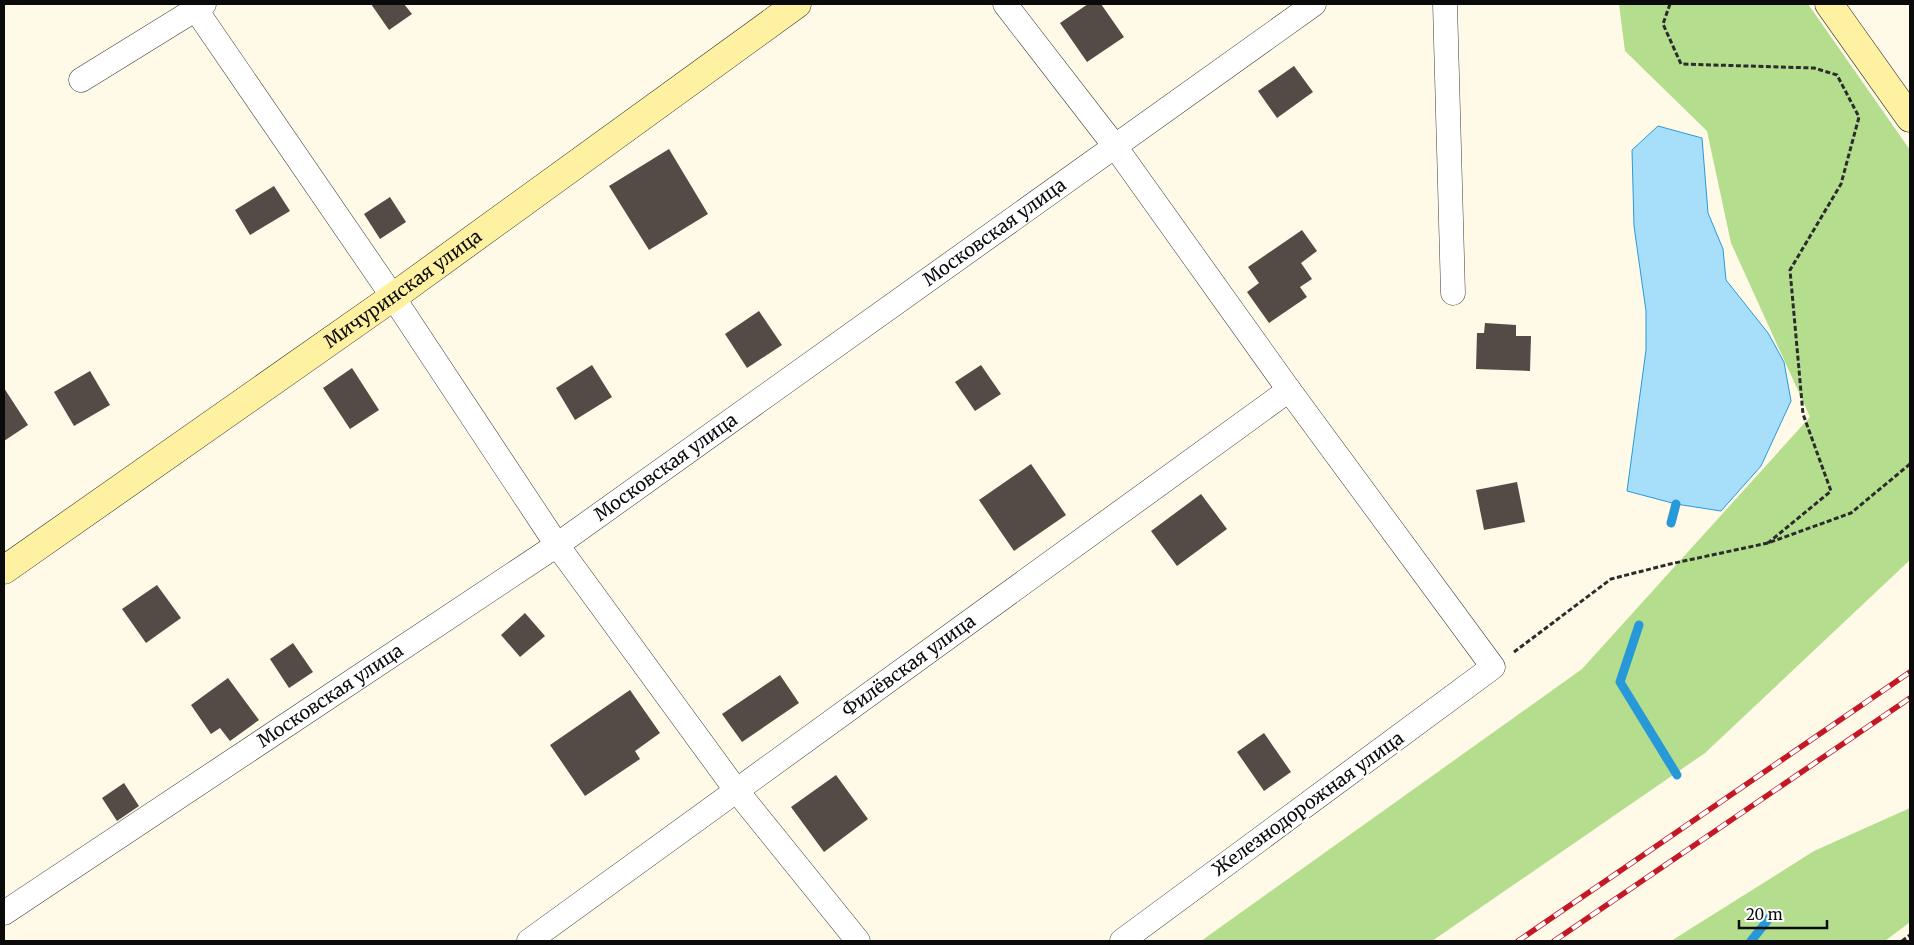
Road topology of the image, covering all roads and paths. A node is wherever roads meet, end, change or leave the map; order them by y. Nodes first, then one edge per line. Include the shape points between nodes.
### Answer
1 (797, 4) edge
2 (1005, 4) edge
3 (1314, 4) edge
4 (1445, 4) edge
5 (1670, 4) edge
6 (1829, 4) edge
7 (198, 6) edge
8 (81, 80) dead end
9 (1910, 118) edge
10 (1114, 145) junction
11 (1453, 293) dead end
12 (393, 297) junction
13 (1288, 390) junction
14 (1910, 464) edge
15 (1768, 543) junction
16 (557, 545) junction
17 (4, 570) edge
18 (1493, 667) junction
19 (736, 790) junction
20 (4, 913) edge
21 (1910, 935) edge
22 (530, 941) edge
23 (858, 941) edge
24 (1122, 941) edge
25 (1902, 941) edge

1 - 12 street, Мичуринская улица
2 - 10 street
3 - 10 street, Московская улица
4 - 11 street
5 - 15 path via 1663,24 1681,64 1814,68 1829,72 1837,75 1859,117 1841,184 1790,270 1803,414 1831,491
6 - 9 street
7 - 8 street
7 - 12 street
10 - 13 street
10 - 16 street, Московская улица
12 - 16 street
12 - 17 street, Мичуринская улица
13 - 18 street
13 - 19 street, Филёвская улица
14 - 15 path via 1850,513
15 - 18 path via 1611,579
16 - 19 street
16 - 20 street, Московская улица
18 - 24 street, Железнодорожная улица
19 - 22 street, Филёвская улица
19 - 23 street
21 - 25 path

